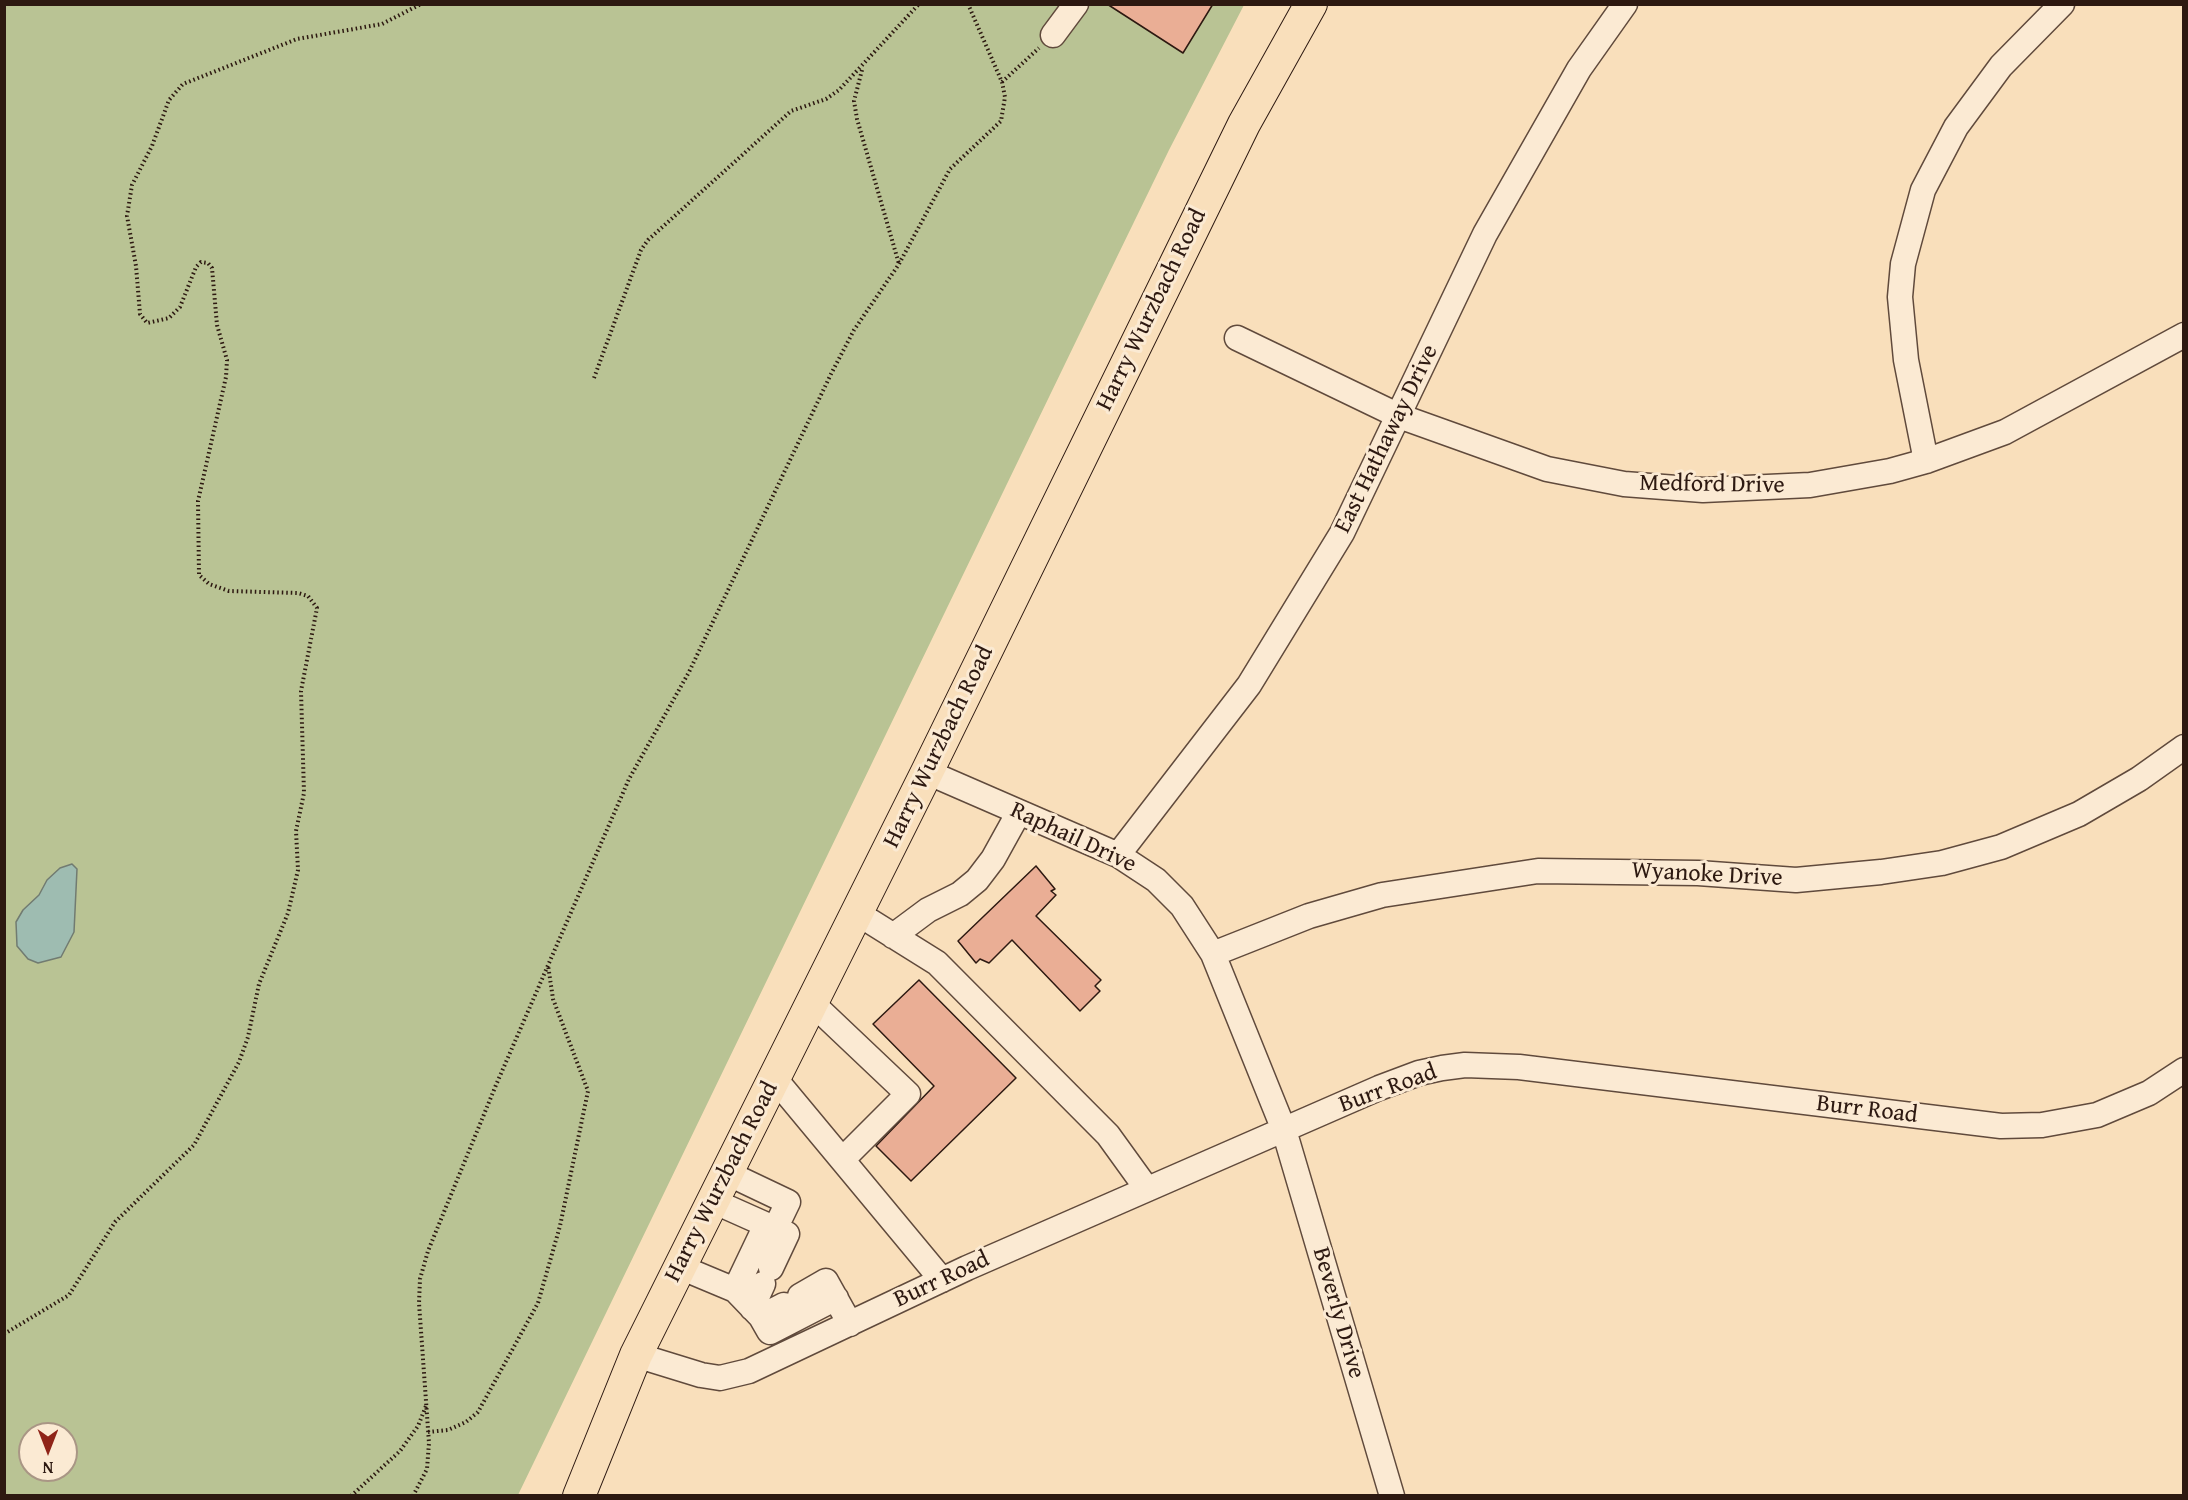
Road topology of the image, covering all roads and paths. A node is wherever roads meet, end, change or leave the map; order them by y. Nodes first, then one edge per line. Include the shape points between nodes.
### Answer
1 (421, 4) edge
2 (919, 4) edge
3 (968, 4) edge
4 (1076, 4) edge
5 (1311, 4) edge
6 (1625, 4) edge
7 (2062, 4) edge
8 (1053, 35) joint
9 (863, 66) junction
10 (1002, 82) junction
11 (898, 264) junction
12 (2184, 335) edge
13 (1237, 338) dead end
14 (594, 378) dead end
15 (1399, 416) junction
16 (1926, 461) junction
17 (2184, 747) edge
18 (927, 772) junction
19 (1018, 812) junction
20 (1118, 855) junction
21 (857, 913) junction
22 (893, 936) junction
23 (1213, 954) junction
24 (548, 964) junction
25 (812, 1003) junction
26 (2184, 1070) edge
27 (774, 1078) junction
28 (1284, 1130) junction
29 (843, 1159) junction
30 (727, 1173) junction
31 (1147, 1190) junction
32 (713, 1201) junction
33 (771, 1227) junction
34 (680, 1267) junction
35 (942, 1280) junction
36 (735, 1290) junction
37 (836, 1298) junction
38 (761, 1319) junction
39 (850, 1323) junction
40 (4, 1334) edge
41 (636, 1355) junction
42 (784, 1355) junction
43 (426, 1406) junction
44 (428, 1432) junction
45 (351, 1496) edge
46 (413, 1496) edge
47 (579, 1496) edge
48 (1392, 1496) edge

1 - 40 path via 382,24 297,39 183,84 169,100 132,185 127,216 140,314 147,323 169,318 180,307 201,262 212,268 217,325 227,360 198,501 199,575 209,584 229,591 298,593 308,596 317,608 301,691 304,793 296,831 298,870 288,913 259,984 239,1062 194,1145 115,1222 69,1295
2 - 9 path
3 - 10 path
4 - 8 street
5 - 18 main road, Harry Wurzbach Road via 1213,187
6 - 15 street, East Hathaway Drive via 1579,69 1485,234
7 - 16 street via 1995,75 1956,127 1923,190 1903,264 1900,297 1906,360
8 - 10 path
9 - 11 path via 854,101 857,119
9 - 14 path via 826,99 791,111 648,240
10 - 11 path via 1005,97 1001,121 950,169
11 - 24 path via 854,330 831,374 689,672 629,779
12 - 16 street, Medford Drive via 2005,432
13 - 15 street, Medford Drive
15 - 16 street, Medford Drive via 1547,469 1624,484 1702,490 1781,488 1890,471
15 - 20 street, East Hathaway Drive via 1342,533 1249,685
17 - 23 street, Wyanoke Drive via 2079,814 2001,847 1942,863 1796,880 1686,873 1538,871 1382,895 1309,916
18 - 19 street, Raphail Drive
18 - 21 main road, Harry Wurzbach Road
19 - 20 street, Raphail Drive
19 - 22 street via 977,880
20 - 23 street, Raphail Drive via 1156,880 1182,906
21 - 22 street
21 - 25 main road, Harry Wurzbach Road
22 - 31 street via 937,963 1108,1135
23 - 28 street, Raphail Drive
24 - 43 path via 428,1251 420,1279
24 - 44 path via 553,999 588,1091 560,1226 538,1303 478,1412 448,1430
25 - 27 main road, Harry Wurzbach Road
25 - 29 street via 908,1094
26 - 28 street, Burr Road via 2149,1093 2097,1115 2042,1125 2001,1126 1519,1067 1465,1065 1419,1073
27 - 29 street
27 - 30 main road, Harry Wurzbach Road
28 - 31 street, Burr Road
28 - 48 street, Beverly Drive
29 - 35 street
30 - 32 main road, Harry Wurzbach Road
30 - 33 street via 788,1202
31 - 35 street, Burr Road
32 - 33 street
32 - 34 main road, Harry Wurzbach Road
33 - 36 street
33 - 38 street via 787,1234 767,1276
34 - 36 street
34 - 41 main road, Harry Wurzbach Road
35 - 39 street, Burr Road
36 - 38 street
37 - 38 street
37 - 38 street via 826,1281
37 - 39 street
38 - 42 street
39 - 42 street, Burr Road
41 - 42 street, Burr Road via 701,1376 720,1378 749,1371
41 - 47 main road, Harry Wurzbach Road
43 - 44 path
43 - 45 path via 418,1426 400,1450
44 - 46 path via 427,1469

